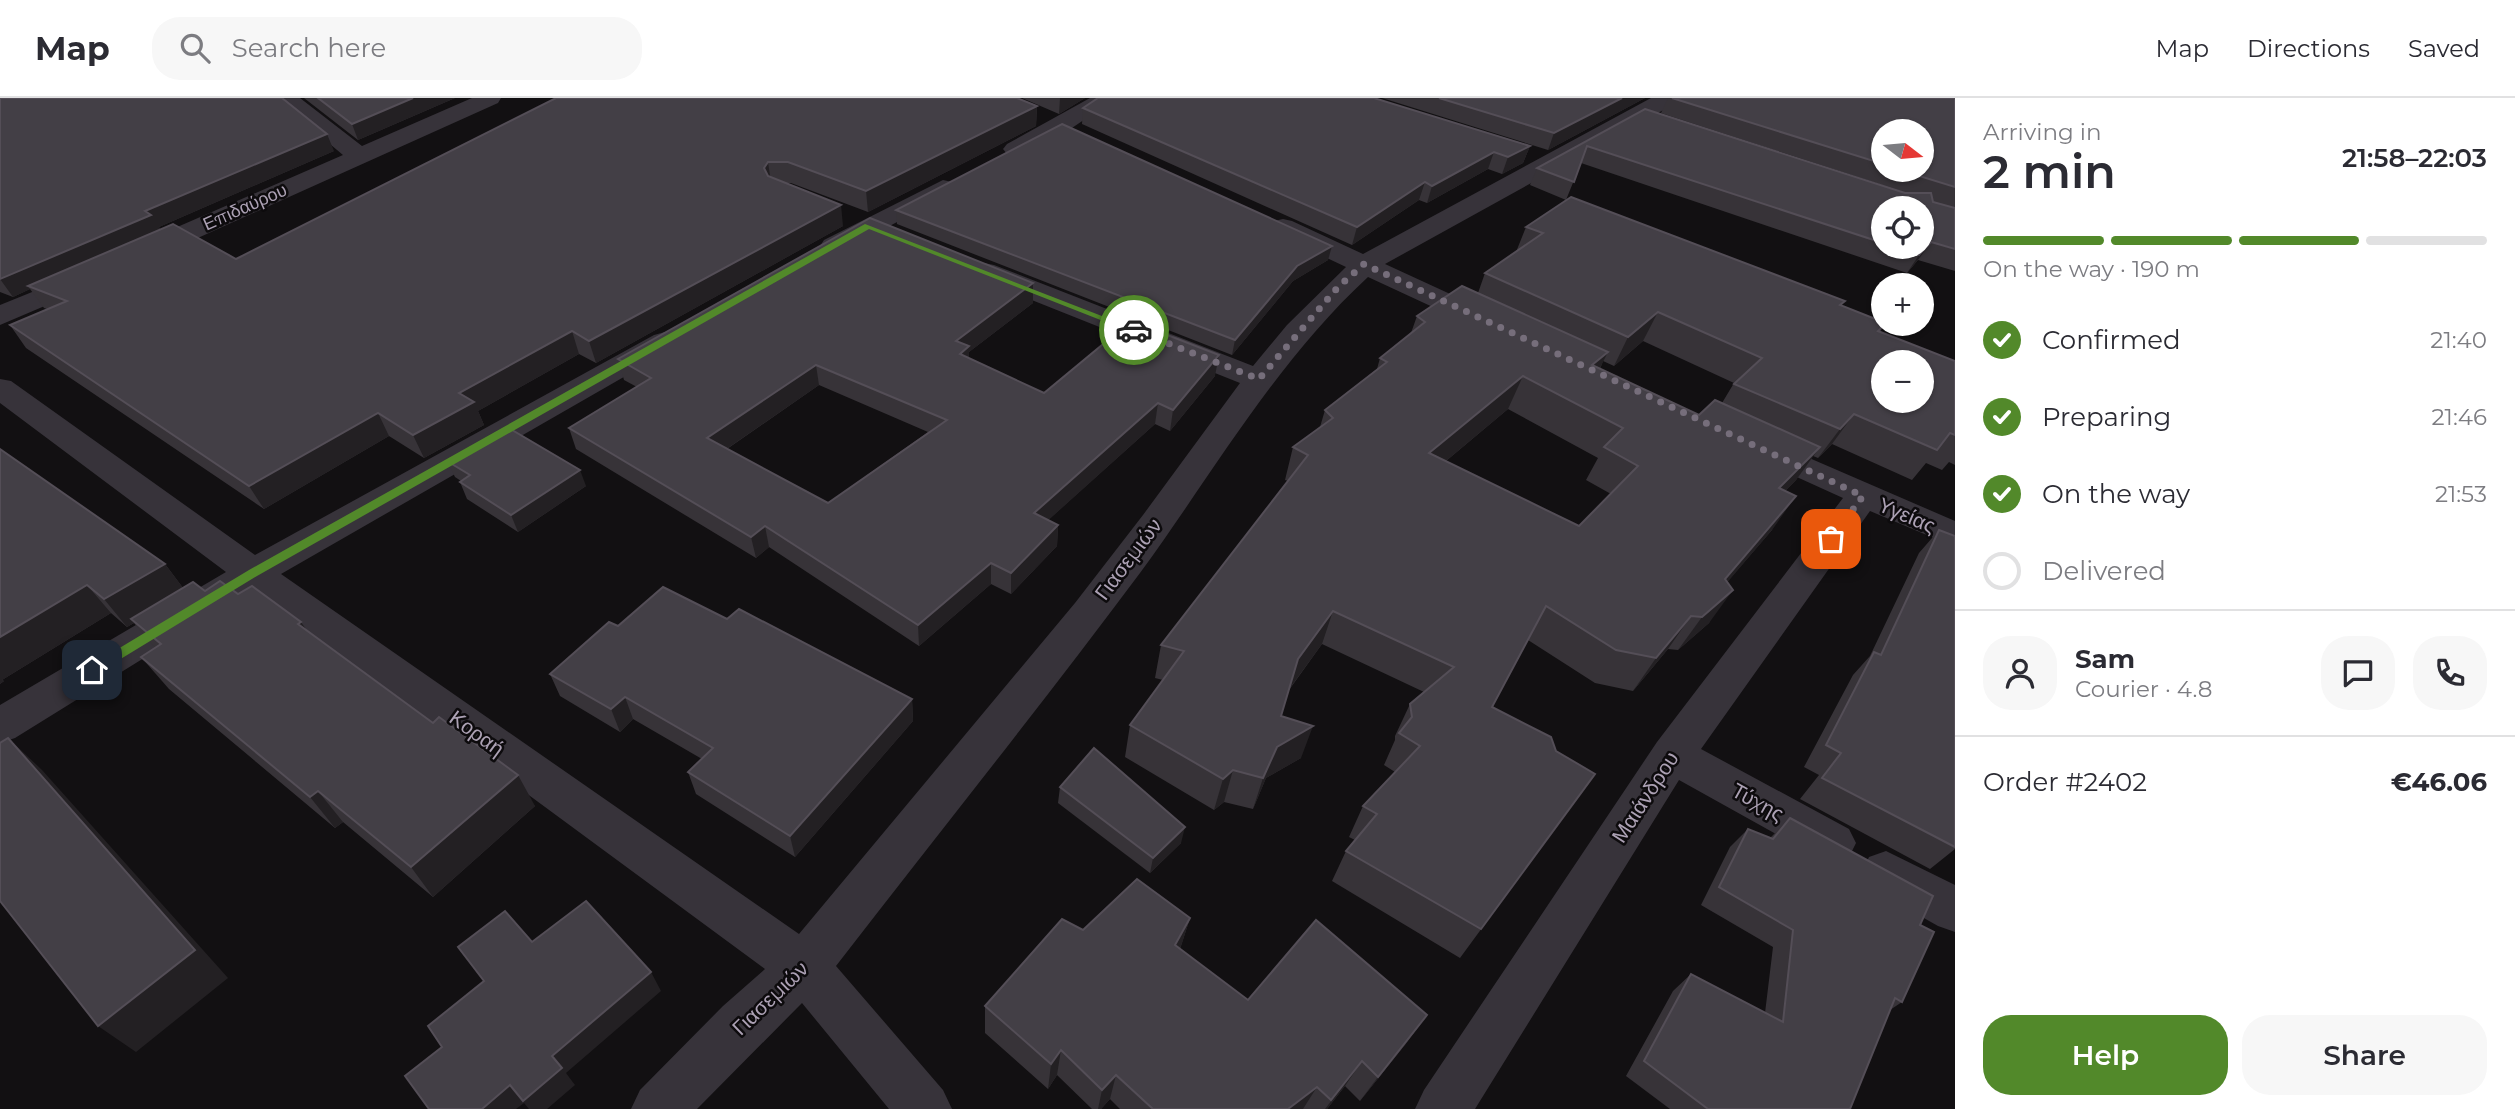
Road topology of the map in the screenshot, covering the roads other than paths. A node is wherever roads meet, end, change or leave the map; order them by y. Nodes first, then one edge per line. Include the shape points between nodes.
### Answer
1 (286, 98) edge
2 (490, 98) edge
3 (1105, 98) edge
4 (1656, 113) edge
5 (359, 156) junction
6 (1264, 218) edge
7 (856, 221) junction
8 (905, 240) edge
9 (808, 260) edge
10 (954, 260) edge
11 (1364, 264) junction
12 (0, 316) edge
13 (687, 328) edge
14 (1514, 334) edge
15 (1259, 379) junction
16 (0, 388) edge
17 (1726, 432) edge
18 (1863, 496) junction
19 (1955, 535) edge
20 (253, 573) junction
21 (0, 726) edge
22 (1672, 755) junction
23 (1955, 910) edge
24 (804, 967) junction
25 (659, 1109) edge
26 (924, 1109) edge
27 (1443, 1109) edge

1 - 5 street
2 - 5 street, Επιδαύρου
3 - 7 street via 977,169
4 - 11 street, Γιασεμιών via 1538,157
5 - 12 street, Επιδαύρου
6 - 11 street
7 - 8 street
7 - 9 street
10 - 15 street
11 - 14 street
11 - 15 street, Γιασεμιών via 1338,287
13 - 20 street
15 - 24 street, Γιασεμιών via 1128,561
16 - 20 street, Κοραή
17 - 18 street, Υγείας
18 - 19 street, Υγείας
18 - 22 street, Μαιάνδρου
20 - 21 street
20 - 24 street, Κοραή
22 - 23 street, Τύχης
22 - 27 street, Μαιάνδρου
24 - 25 street, Γιασεμιών
24 - 26 street, Κοραή

